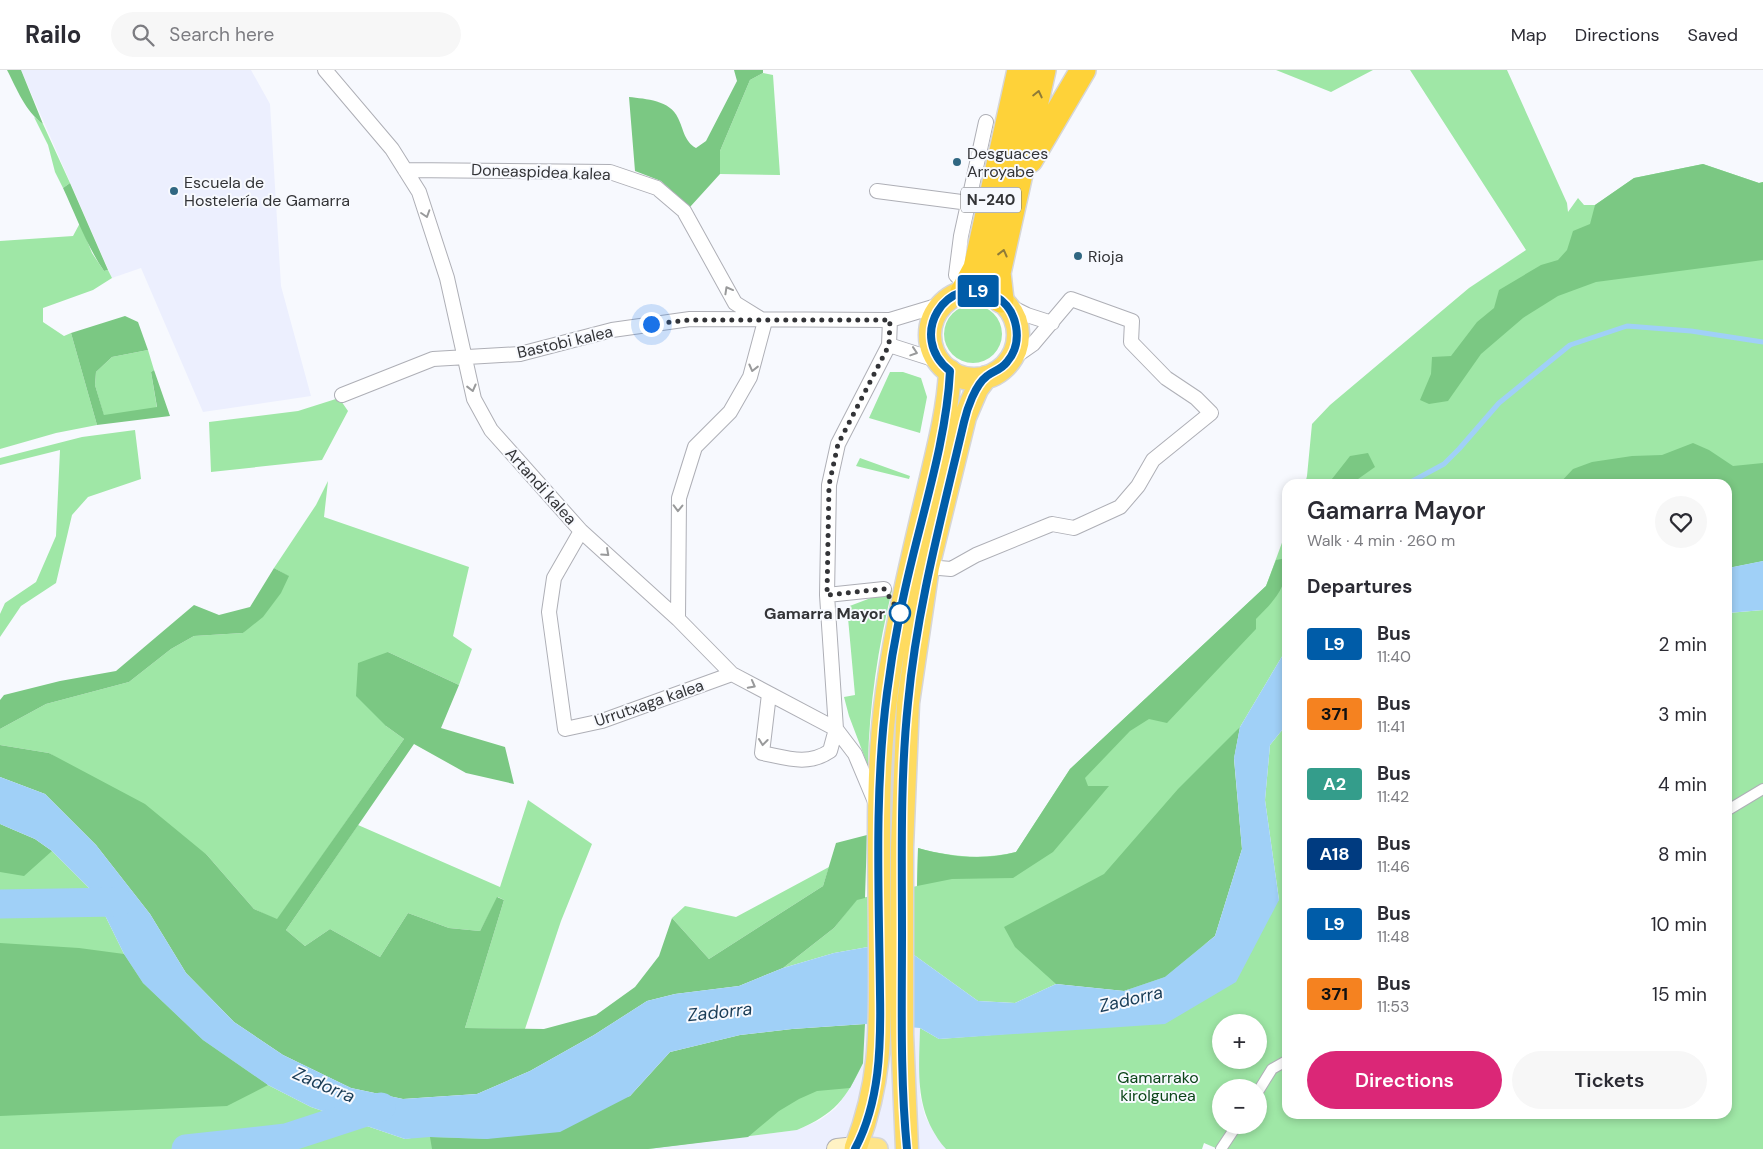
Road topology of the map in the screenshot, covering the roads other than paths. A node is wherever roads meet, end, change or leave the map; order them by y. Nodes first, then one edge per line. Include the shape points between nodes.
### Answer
1 (325, 70) edge
2 (1012, 70) edge
3 (1020, 70) edge
4 (1043, 70) edge
5 (1083, 70) edge
6 (1011, 106) junction
7 (986, 122) dead end
8 (406, 170) junction
9 (1018, 180) junction
10 (877, 191) dead end
11 (969, 203) junction
12 (958, 294) junction
13 (1003, 302) junction
14 (890, 320) junction
15 (765, 321) junction
16 (1052, 323) junction
17 (889, 345) junction
18 (464, 358) junction
19 (1009, 361) junction
20 (944, 366) junction
21 (986, 376) junction
22 (342, 395) dead end
23 (581, 530) junction
24 (935, 567) junction
25 (884, 589) dead end
26 (827, 595) junction
27 (678, 619) junction
28 (732, 674) junction
29 (769, 694) junction
30 (836, 729) junction
31 (1763, 789) edge
32 (1732, 808) edge
33 (879, 811) junction
34 (891, 1034) junction
35 (1282, 1063) edge
36 (1266, 1079) edge
37 (1231, 1134) edge
38 (856, 1148) edge
39 (907, 1149) edge
40 (1221, 1149) edge

1 - 8 street, Artandi kalea
2 - 6 highway
3 - 6 highway, N-240
9 -> 4 highway, N-240
5 - 9 highway
6 - 12 highway, N-240 via 976,268
7 - 11 street
15 -> 8 street, Doneaspidea kalea via 735,302 684,211 658,188 610,172
8 -> 18 street, Artandi kalea via 420,192 447,278
13 -> 9 highway, N-240 via 998,273
10 - 11 street
11 - 12 street via 956,275
12 - 13 highway via 983,292
12 - 14 street, Bastobi kalea
12 - 20 highway, N-240 via 934,317 930,331 932,347
13 - 16 street
13 - 19 highway, N-240 via 1014,316 1018,331 1016,347
14 - 15 street, Bastobi kalea
14 - 17 street
15 - 18 street, Bastobi kalea via 690,320 612,330 520,354
15 -> 27 street via 750,377 730,412 695,447 678,498
16 - 19 street via 1034,344
16 - 24 street via 1071,299 1132,321 1131,342 1166,378 1196,398 1210,413 1153,460 1138,486 1120,506 1074,528 1052,524 951,568
17 -> 20 street
17 - 26 street via 838,444 829,485
18 - 22 street, Bastobi kalea via 433,359
18 -> 23 street, Artandi kalea via 474,399 491,430
19 - 21 highway, N-240
20 - 21 highway via 961,376
20 - 33 highway, N-240 via 942,429 899,616 888,684
21 - 24 highway, N-240 via 965,417
23 -> 27 street, Artandi kalea
23 - 28 street, Urrutxaga kalea via 554,578 549,612 565,729 602,722
24 - 34 highway, N-240 via 908,703
25 - 26 street
26 - 30 street
27 - 28 street, Artandi kalea
28 -> 29 street, Artandi kalea
29 - 30 street, Artandi kalea
29 -> 30 street via 762,753 802,761 820,758 830,751
30 - 33 street, Artandi kalea via 855,754
31 - 32 street
33 - 34 highway, N-240
34 - 38 highway, N-240
34 - 39 highway, N-240
35 - 36 street via 1272,1068
37 - 40 street

